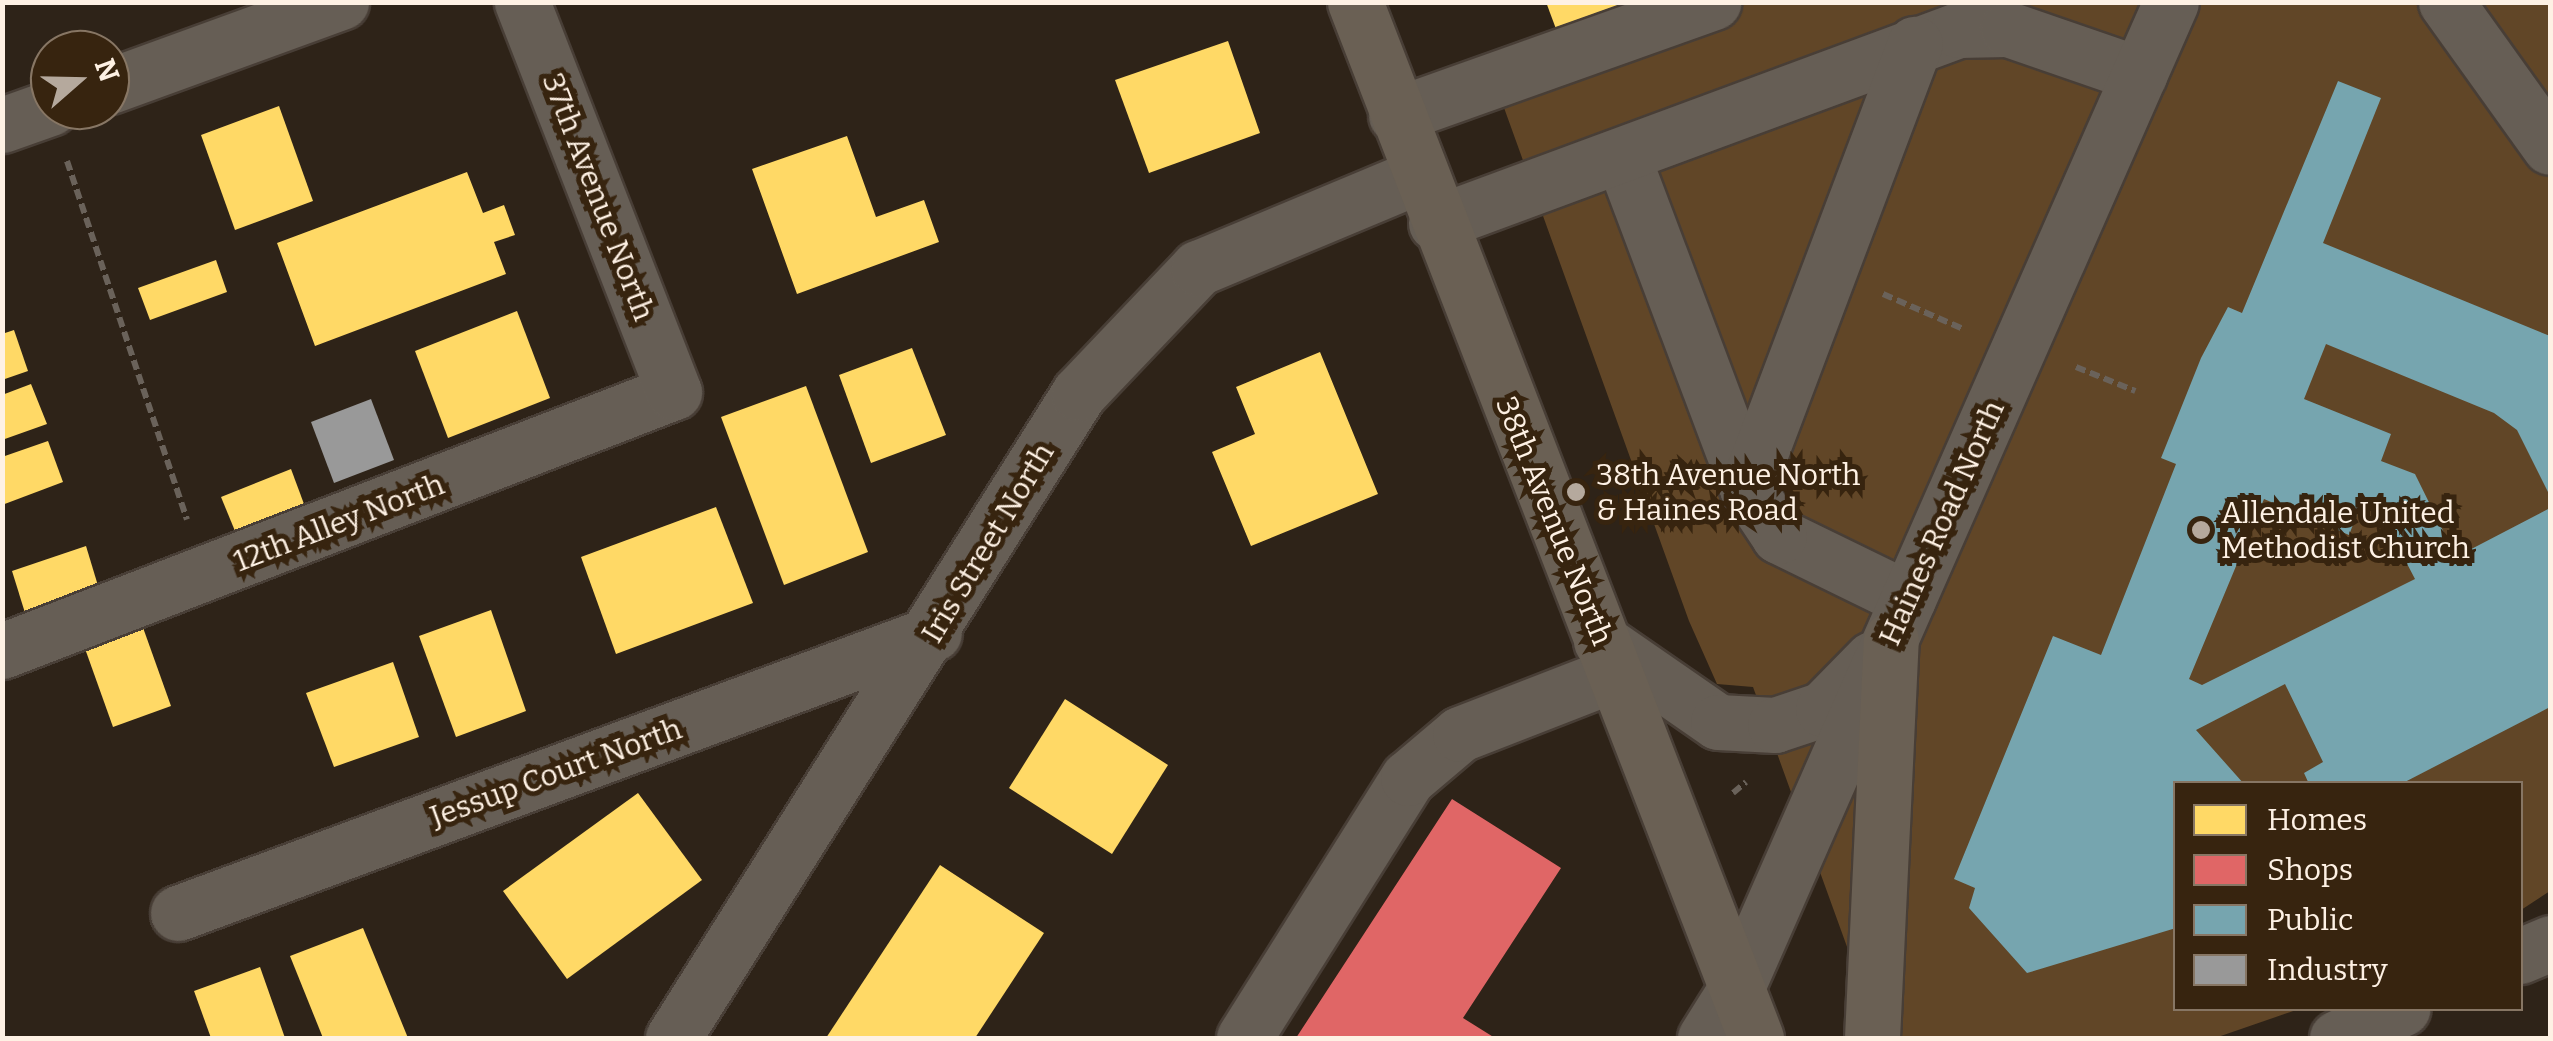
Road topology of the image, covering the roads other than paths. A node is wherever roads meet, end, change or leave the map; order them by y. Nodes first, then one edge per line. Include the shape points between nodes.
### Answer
1 (341, 2) edge
2 (522, 2) edge
3 (1355, 2) edge
4 (1714, 2) edge
5 (2171, 2) edge
6 (2446, 2) edge
7 (1915, 44) junction
8 (2140, 74) junction
9 (130, 79) edge
10 (1396, 115) junction
11 (2550, 147) edge
12 (1624, 158) junction
13 (1427, 200) junction
14 (674, 392) joint
15 (1747, 488) junction
16 (1900, 619) junction
17 (934, 632) junction
18 (2, 652) edge
19 (1608, 658) junction
20 (178, 913) dead end
21 (2550, 943) edge
22 (2523, 955) edge
23 (1737, 988) junction
24 (2396, 1011) edge
25 (673, 1038) edge
26 (1244, 1038) edge
27 (1705, 1038) edge
28 (1756, 1038) edge
29 (1872, 1038) edge
30 (2337, 1038) edge

1 - 9 street
2 - 14 street, 37th Avenue North
3 - 10 main road, 38th Avenue North
4 - 10 street
5 - 8 street, Haines Road North
6 - 11 street
7 - 8 street, Iris Street North via 2008,29
7 - 12 street, Iris Street North
7 - 15 street
8 - 16 street, Haines Road North
10 - 13 main road, 38th Avenue North
12 - 13 street, Iris Street North
12 - 15 street
13 - 17 street, Iris Street North via 1198,268 1079,393
13 - 19 main road, 38th Avenue North
14 - 18 street, 12th Alley North
15 - 16 street via 1780,536
16 - 19 street via 1823,709 1775,725 1718,722
16 - 23 street, Haines Road North
16 - 29 main road
17 - 20 street, Jessup Court North
17 - 25 street, Iris Street North
19 - 23 main road, 38th Avenue North
19 - 26 street via 1460,734 1408,778
21 - 22 street
23 - 27 street, Haines Road North
23 - 28 main road, 38th Avenue North
24 - 30 street

